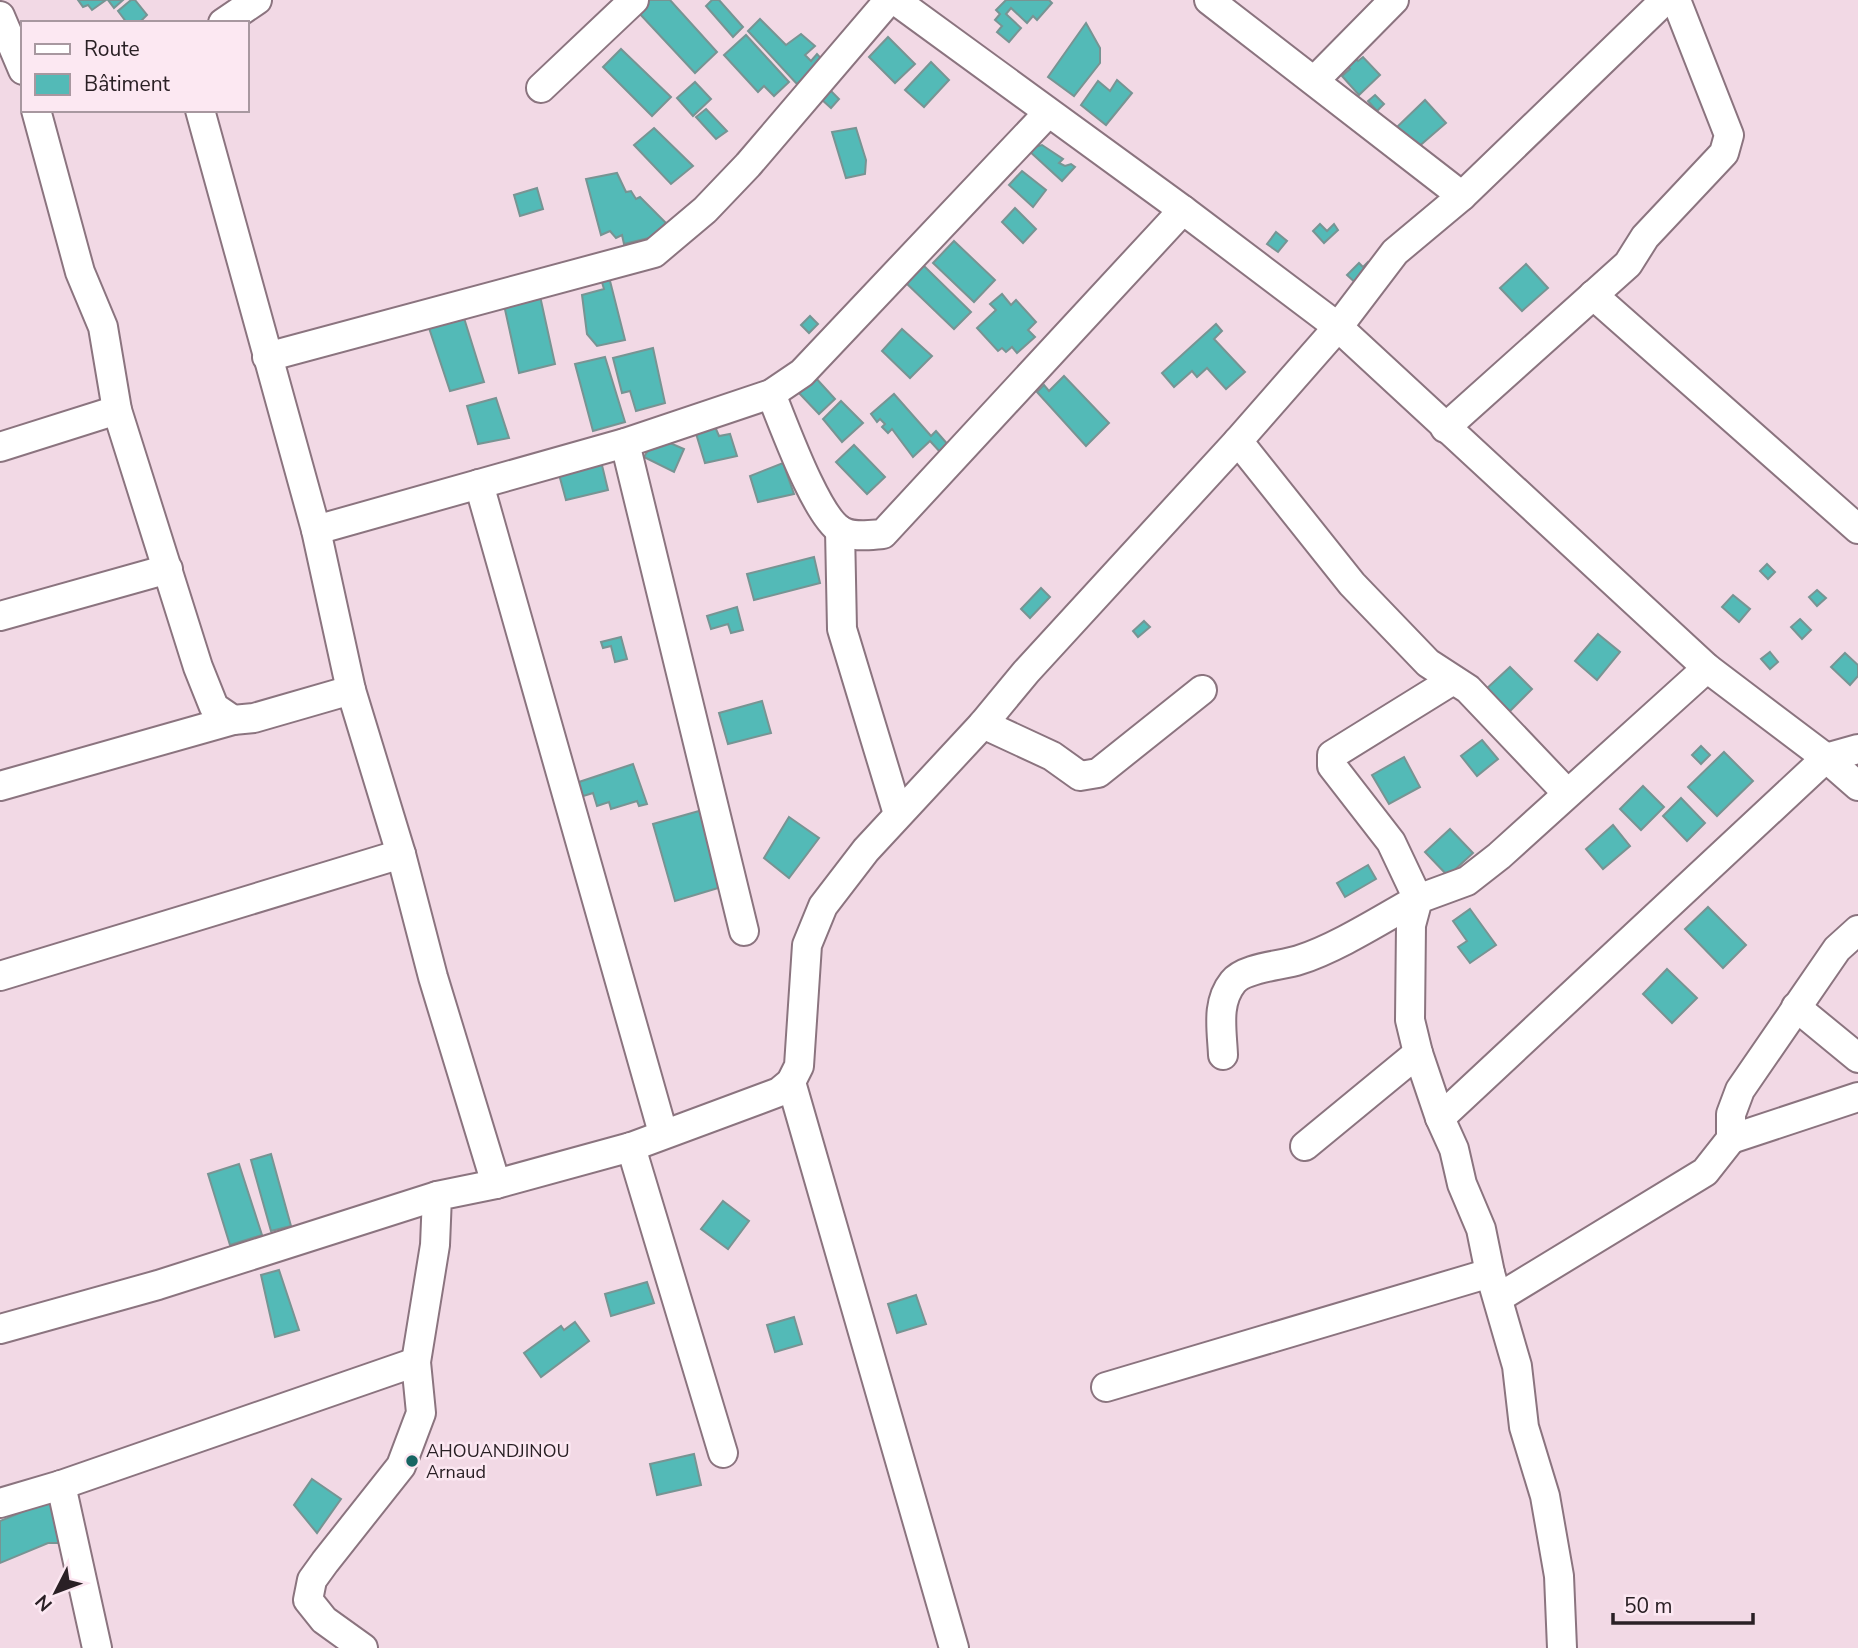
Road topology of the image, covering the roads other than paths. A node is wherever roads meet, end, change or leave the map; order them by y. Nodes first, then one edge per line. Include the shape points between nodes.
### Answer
1 (257, 0) edge
2 (634, 0) edge
3 (889, 0) edge
4 (895, 0) edge
5 (1209, 0) edge
6 (1394, 0) edge
7 (1665, 0) edge
8 (1676, 0) edge
9 (0, 16) edge
10 (226, 21) edge
11 (21, 65) edge
12 (1315, 80) junction
13 (541, 88) dead end
14 (37, 112) edge
15 (201, 112) edge
16 (1048, 113) junction
17 (1462, 196) junction
18 (1183, 210) junction
19 (1593, 295) junction
20 (1338, 327) junction
21 (267, 357) junction
22 (771, 394) junction
23 (117, 410) junction
24 (1445, 428) junction
25 (1238, 441) junction
26 (625, 443) junction
27 (0, 447) edge
28 (479, 484) junction
29 (1858, 529) edge
30 (316, 530) junction
31 (840, 530) junction
32 (168, 569) junction
33 (0, 616) edge
34 (1707, 668) junction
35 (1453, 680) junction
36 (351, 690) junction
37 (1202, 690) dead end
38 (233, 720) junction
39 (983, 724) junction
40 (1858, 749) edge
41 (1826, 758) junction
42 (0, 786) edge
43 (1858, 786) edge
44 (1567, 793) junction
45 (898, 814) junction
46 (401, 854) junction
47 (1418, 899) junction
48 (1858, 930) edge
49 (744, 931) dead end
50 (0, 976) edge
51 (1796, 1007) junction
52 (1418, 1053) junction
53 (1223, 1055) dead end
54 (1858, 1058) edge
55 (791, 1082) junction
56 (1858, 1097) edge
57 (1440, 1118) junction
58 (663, 1133) junction
59 (1731, 1139) junction
60 (1305, 1146) dead end
61 (631, 1147) junction
62 (496, 1184) junction
63 (437, 1196) junction
64 (1494, 1286) junction
65 (0, 1329) edge
66 (416, 1362) junction
67 (1106, 1387) dead end
68 (723, 1453) dead end
69 (61, 1485) junction
70 (0, 1503) edge
71 (97, 1648) edge
72 (363, 1648) edge
73 (954, 1648) edge
74 (1562, 1648) edge

1 - 10 street
2 - 13 street
3 - 21 street via 748,165 654,253
4 - 16 street
5 - 12 street
6 - 12 street
7 - 17 street
8 - 19 street via 1729,135 1724,153 1645,237 1628,264
9 - 11 street
12 - 17 street
14 - 23 street via 80,272 103,327
15 - 21 street
16 - 18 street
16 - 22 street via 802,373
17 - 20 street via 1395,252
18 - 20 street
18 - 31 street via 883,534 853,536
19 - 24 street
19 - 29 street
20 - 24 street
20 - 25 street
21 - 30 street
22 - 26 street
22 - 31 street via 823,513
23 - 27 street
23 - 32 street
24 - 34 street
25 - 35 street via 1352,584 1429,663
25 - 39 street
26 - 28 street
26 - 49 street
28 - 30 street
28 - 58 street
30 - 36 street
31 - 45 street via 842,629
32 - 33 street
32 - 38 street via 214,707
34 - 41 street
34 - 44 street
35 - 44 street
35 - 47 street via 1332,755 1332,766 1391,842
36 - 38 street
36 - 46 street
37 - 39 street via 1098,773 1080,776 1052,756
38 - 42 street
39 - 45 street
40 - 41 street
41 - 43 street
41 - 57 street
44 - 47 street via 1467,881
45 - 55 street via 823,906 807,944 799,1066
46 - 50 street
46 - 62 street
47 - 52 street via 1411,925 1410,1007
47 - 53 street via 1320,953 1234,980 1222,1003
48 - 51 street via 1837,949
51 - 54 street
51 - 59 street via 1740,1090 1731,1114
52 - 57 street
52 - 60 street
55 - 58 street via 779,1092
55 - 73 street
56 - 59 street
57 - 64 street via 1481,1230
58 - 61 street
59 - 64 street via 1705,1172
61 - 62 street
61 - 68 street
62 - 63 street
63 - 65 street via 171,1281
63 - 66 street via 435,1245
64 - 67 street
64 - 74 street via 1517,1366 1524,1427 1545,1496 1559,1576
66 - 69 street
66 - 72 street via 421,1413 401,1466 312,1580 309,1600 324,1620
69 - 70 street
69 - 71 street

